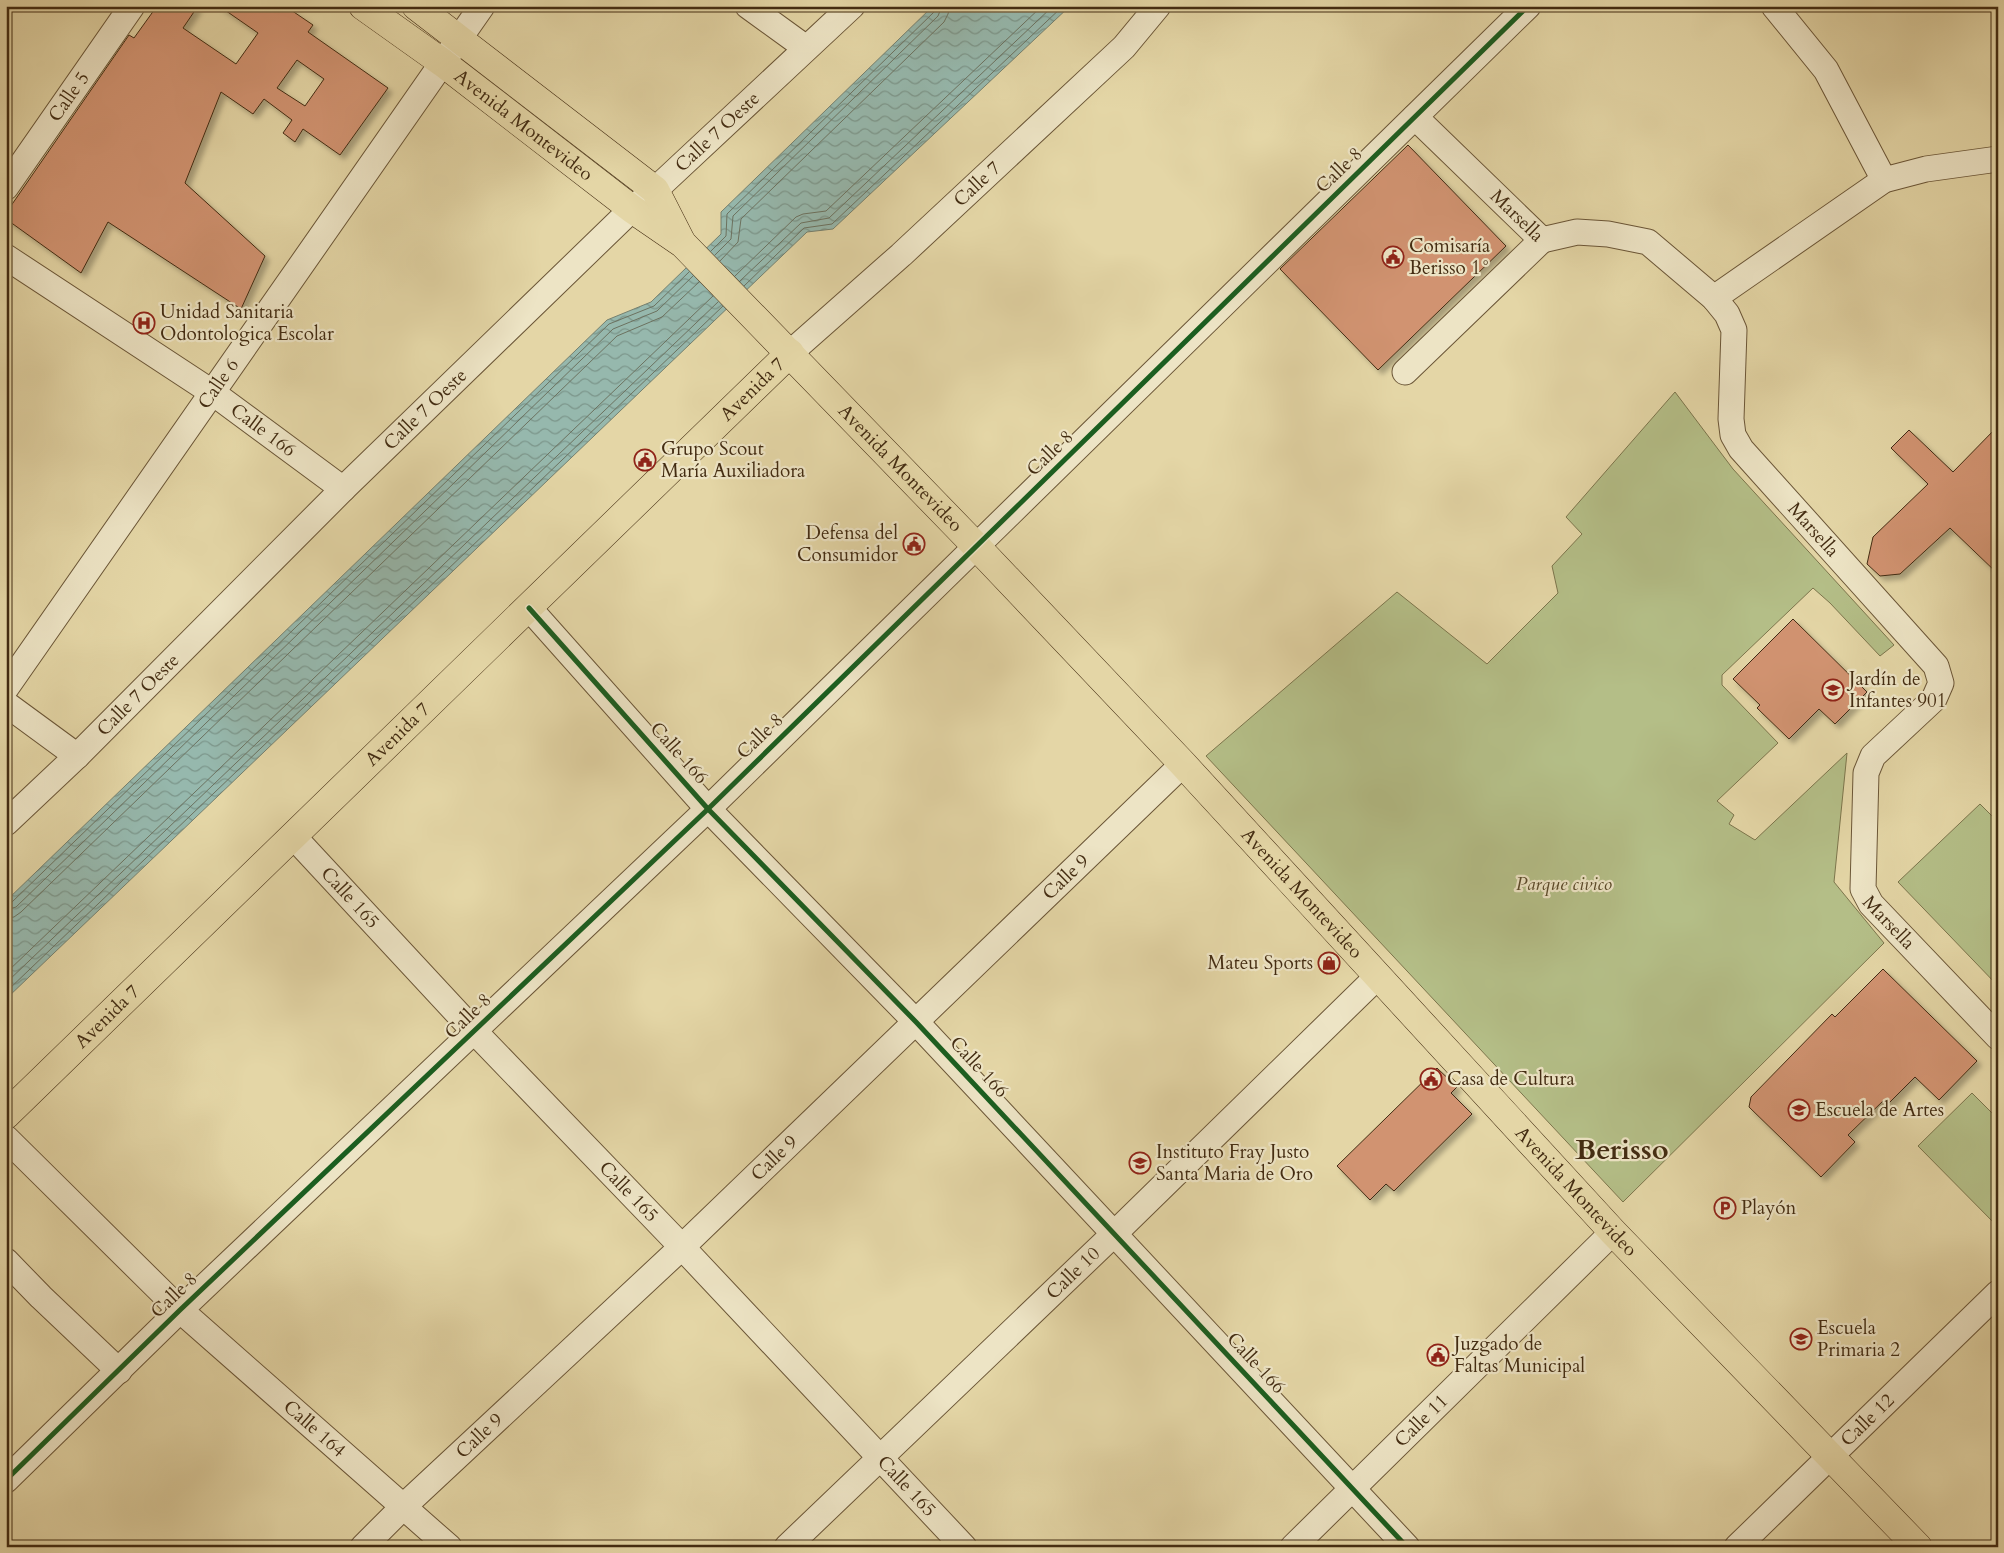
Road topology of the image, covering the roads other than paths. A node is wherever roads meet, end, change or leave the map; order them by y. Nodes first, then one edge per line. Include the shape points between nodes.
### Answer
1 (132, 6) edge
2 (363, 6) edge
3 (416, 6) edge
4 (482, 6) edge
5 (748, 6) edge
6 (852, 6) edge
7 (1158, 6) edge
8 (1528, 6) edge
9 (1774, 6) edge
10 (459, 38) junction
11 (806, 48) junction
12 (442, 63) junction
13 (1415, 117) junction
14 (1998, 159) edge
15 (1884, 180) junction
16 (6, 187) edge
17 (655, 190) junction
18 (632, 209) junction
19 (1542, 240) junction
20 (683, 244) junction
21 (6, 257) edge
22 (1714, 298) junction
23 (790, 354) junction
24 (1405, 372) dead end
25 (213, 393) junction
26 (343, 489) junction
27 (976, 546) junction
28 (529, 608) junction
29 (6, 688) edge
30 (6, 704) edge
31 (77, 756) junction
32 (1183, 764) junction
33 (708, 809) junction
34 (6, 823) edge
35 (293, 836) junction
36 (1378, 976) junction
37 (916, 1022) junction
38 (474, 1032) junction
39 (1998, 1037) edge
40 (6, 1115) edge
41 (6, 1138) edge
42 (1613, 1232) junction
43 (1115, 1233) junction
44 (682, 1247) junction
45 (6, 1260) edge
46 (1998, 1293) edge
47 (180, 1310) junction
48 (118, 1371) junction
49 (1830, 1455) junction
50 (881, 1457) junction
51 (6, 1480) edge
52 (1352, 1488) junction
53 (404, 1506) junction
54 (363, 1547) edge
55 (449, 1547) edge
56 (787, 1547) edge
57 (964, 1547) edge
58 (1293, 1547) edge
59 (1408, 1547) edge
60 (1737, 1547) edge
61 (1918, 1547) edge

1 - 16 street, Calle 5
2 - 12 main road, Avenida Montevideo
3 - 10 main road, Avenida Montevideo
4 - 10 street, Calle 6
5 - 11 street
6 - 11 street, Calle 7 Oeste
7 - 23 street, Calle 7 via 1116,54
8 - 13 street, Calle 8
9 - 15 street via 1826,70
10 - 12 street, Calle 6
10 - 17 main road, Avenida Montevideo
11 - 17 street, Calle 7 Oeste
12 - 18 main road, Avenida Montevideo
12 - 25 street, Calle 6
13 - 19 street, Marsella
13 - 27 street, Calle 8
14 - 15 street via 1926,169
15 - 22 street
17 - 18 street, Calle 7 Oeste
17 - 20 main road, Avenida Montevideo
18 - 20 main road, Avenida Montevideo
18 - 26 street, Calle 7 Oeste
19 - 22 street, Marsella via 1577,232 1648,242
19 - 24 street
20 - 23 main road, Avenida Montevideo
21 - 25 street, Calle 166
22 - 39 street, Marsella via 1727,314 1734,330 1731,419 1733,435 1741,449 1936,666 1941,683 1934,698 1873,756 1866,773 1863,889 1871,904
23 - 27 main road, Avenida Montevideo
23 - 28 main road, Avenida 7
25 - 26 street, Calle 166
25 - 29 street, Calle 6
26 - 31 street, Calle 7 Oeste
27 - 32 main road, Avenida Montevideo
27 - 33 street, Calle 8
28 - 33 street, Calle 166
28 - 35 main road, Avenida 7
30 - 31 street
31 - 34 street, Calle 7 Oeste
32 - 36 main road, Avenida Montevideo
32 - 37 street, Calle 9
33 - 37 street, Calle 166
33 - 38 street, Calle 8
35 - 38 street, Calle 165
35 - 40 main road, Avenida 7
36 - 42 main road, Avenida Montevideo
36 - 43 street, Calle 10
37 - 43 street, Calle 166
37 - 44 street, Calle 9
38 - 44 street, Calle 165
38 - 47 street, Calle 8
41 - 47 street, Calle 164
42 - 49 main road, Avenida Montevideo
42 - 52 street, Calle 11
43 - 50 street, Calle 10
43 - 52 street, Calle 166
44 - 50 street, Calle 165
44 - 53 street, Calle 9
45 - 48 street
46 - 49 street, Calle 12
47 - 48 street, Calle 8
47 - 53 street, Calle 164
48 - 51 street, Calle 8
49 - 60 street, Calle 12
49 - 61 main road, Avenida Montevideo
50 - 56 street, Calle 10
50 - 57 street, Calle 165
52 - 58 street, Calle 11
52 - 59 street, Calle 166
53 - 54 street, Calle 9
53 - 55 street, Calle 164

